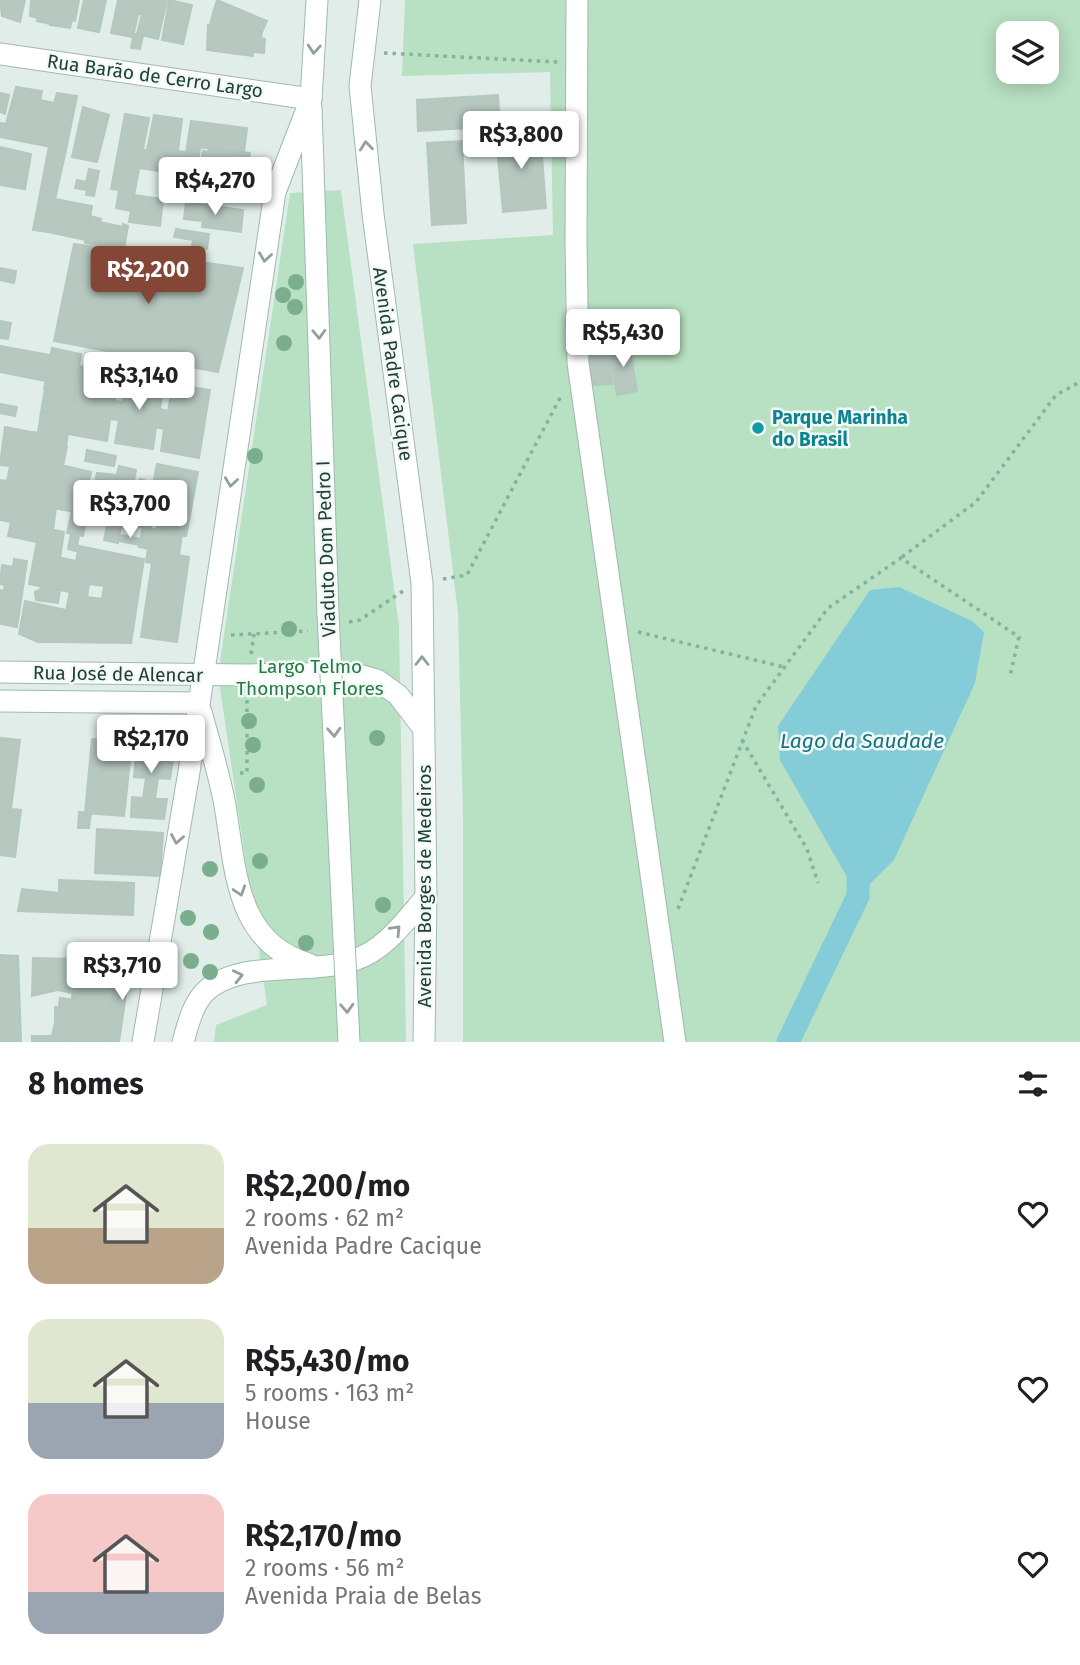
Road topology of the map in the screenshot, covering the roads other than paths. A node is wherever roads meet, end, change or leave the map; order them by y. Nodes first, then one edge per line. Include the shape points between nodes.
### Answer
1 (317, 0) edge
2 (370, 0) edge
3 (577, 0) edge
4 (0, 54) edge
5 (311, 99) junction
6 (0, 672) edge
7 (203, 675) junction
8 (0, 701) edge
9 (199, 703) junction
10 (424, 729) junction
11 (426, 897) junction
12 (315, 966) junction
13 (143, 1042) edge
14 (183, 1042) edge
15 (349, 1042) edge
16 (424, 1042) edge
17 (676, 1042) edge

1 -> 5 main road
10 -> 2 main road, Avenida Padre Cacique via 422,583 360,86
3 - 17 main road via 578,363
4 - 5 main road, Rua Barão de Cerro Largo
5 -> 7 main road via 275,192
5 -> 15 main road, Viaduto Dom Pedro I, bridge via 328,614
6 - 7 main road, Rua José de Alencar
7 - 9 main road
7 - 10 main road, Rua José de Alencar via 352,673 377,680 398,695
8 - 9 main road, Rua José de Alencar
9 -> 12 main road, Rua José de Alencar via 219,775 237,885 249,916 265,940 289,958
9 -> 13 main road
10 - 11 main road, Avenida Borges de Medeiros
12 -> 11 main road via 356,960 377,948
11 - 16 main road, Avenida Borges de Medeiros
14 -> 12 main road via 203,994 219,981

